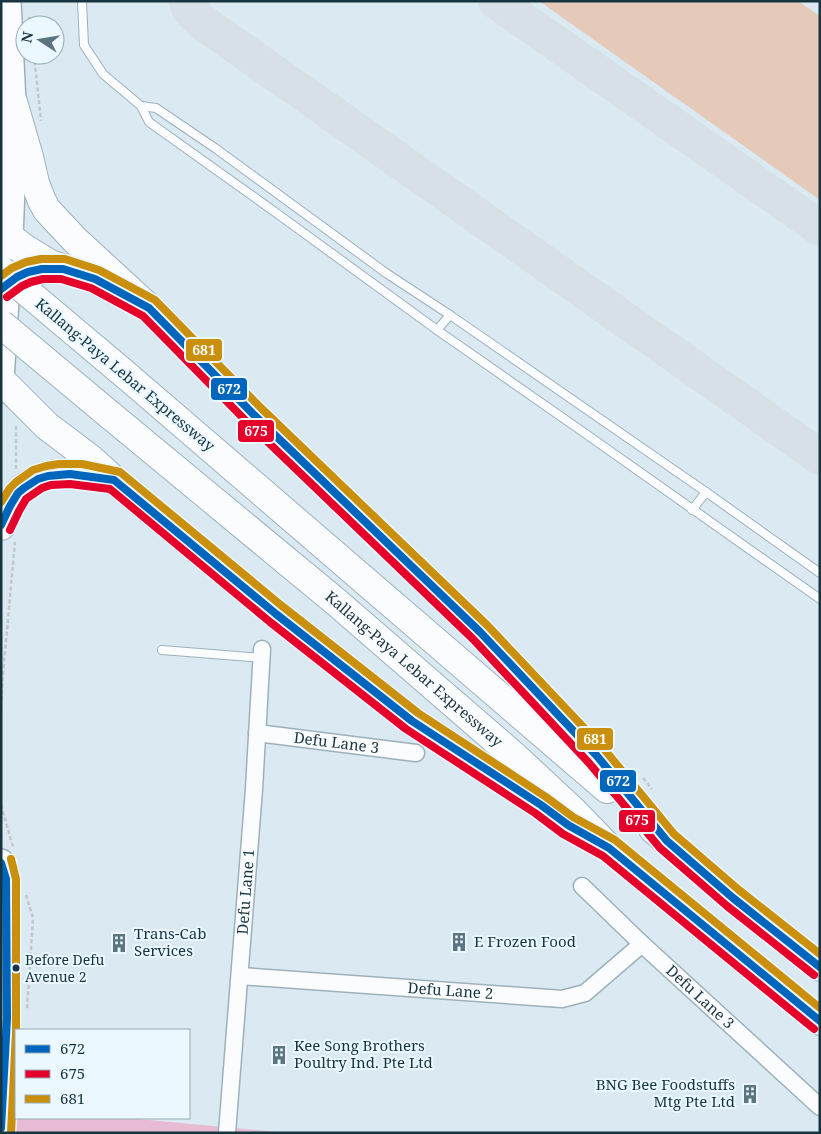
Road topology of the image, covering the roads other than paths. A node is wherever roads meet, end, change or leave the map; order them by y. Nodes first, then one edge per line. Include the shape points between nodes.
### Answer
1 (8, 1) edge
2 (82, 1) edge
3 (13, 102) junction
4 (141, 106) junction
5 (215, 148) junction
6 (205, 162) junction
7 (13, 164) junction
8 (1, 208) edge
9 (6, 234) edge
10 (63, 269) junction
11 (3, 282) edge
12 (149, 308) junction
13 (450, 315) junction
14 (1, 324) edge
15 (437, 330) junction
16 (4, 383) edge
17 (114, 480) junction
18 (706, 492) junction
19 (692, 510) junction
20 (8, 533) edge
21 (820, 573) edge
22 (820, 599) edge
23 (162, 650) dead end
24 (262, 654) joint
25 (257, 733) junction
26 (416, 753) dead end
27 (667, 841) junction
28 (609, 848) junction
29 (1, 862) edge
30 (582, 886) dead end
31 (642, 944) junction
32 (820, 967) edge
33 (240, 976) junction
34 (820, 1021) edge
35 (820, 1107) edge
36 (1, 1133) edge
37 (226, 1133) edge

1 - 3 main road
2 - 4 lane via 84,45 103,74
3 - 7 main road
3 - 12 highway via 35,183 47,210
4 - 5 lane via 156,108
4 - 6 lane via 149,122
5 - 6 lane
5 - 13 lane via 386,273
6 - 15 lane
7 - 8 main road
7 - 9 main road
9 - 10 highway via 38,257
9 - 11 main road
10 - 11 highway via 28,272
10 - 12 highway via 95,279
11 - 16 main road
11 - 27 highway, Kallang-Paya Lebar Expressway, bridge via 134,382
12 - 27 highway via 254,415 480,632 597,756
13 - 15 lane
13 - 18 lane
14 - 28 highway, Kallang-Paya Lebar Expressway, bridge via 335,601 514,756
15 - 19 lane
16 - 17 highway via 47,426
17 - 20 highway via 56,473 34,480 16,496
17 - 28 highway via 276,614 412,720 568,825
18 - 19 lane
18 - 21 lane
19 - 22 lane
23 - 24 lane
24 - 25 street, Defu Lane 1
25 - 26 street, Defu Lane 3
25 - 33 street, Defu Lane 1
27 - 32 highway, Kallang-Paya Lebar Expressway
28 - 34 highway, Kallang-Paya Lebar Expressway
29 - 36 main road via 6,879 7,1018
30 - 31 street, Defu Lane 3
31 - 33 street, Defu Lane 2 via 585,993 562,999
31 - 35 street, Defu Lane 3
33 - 37 street, Defu Lane 1

